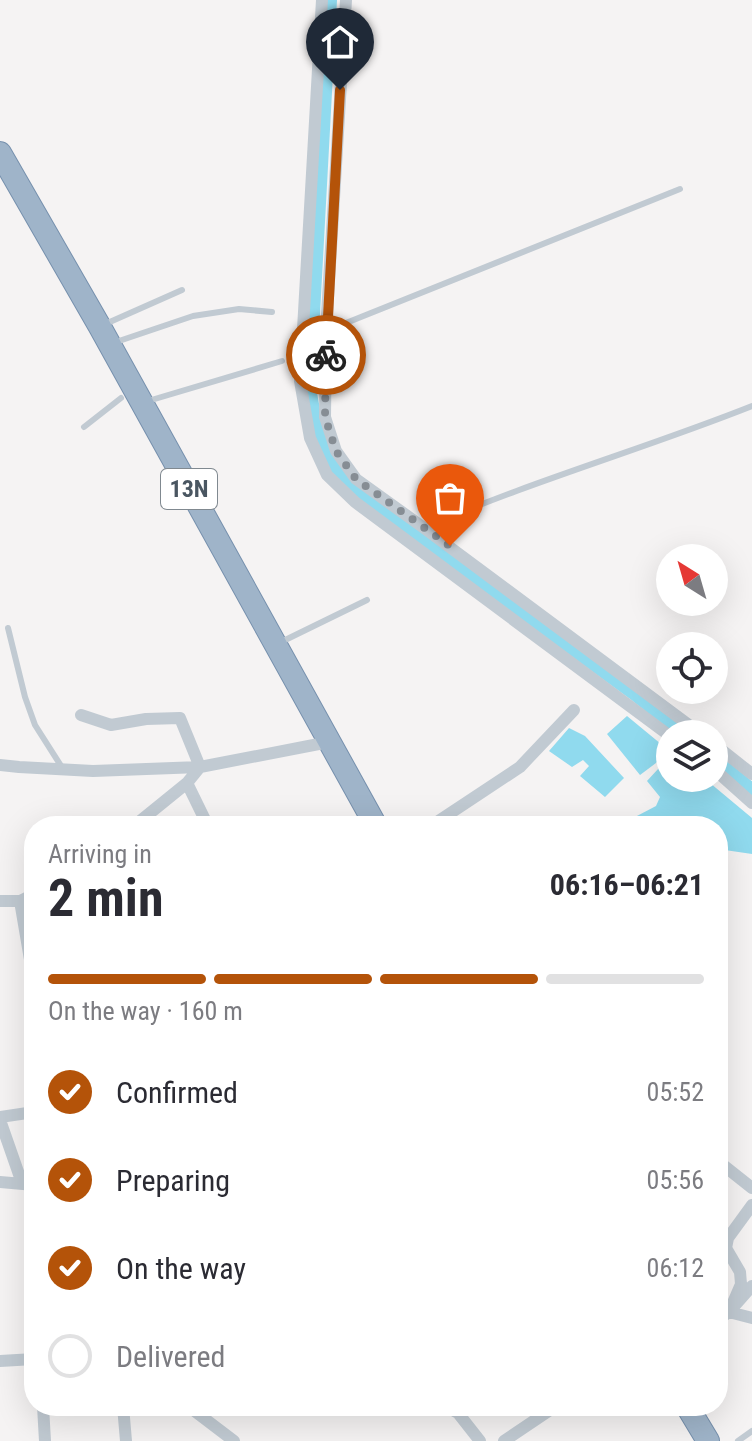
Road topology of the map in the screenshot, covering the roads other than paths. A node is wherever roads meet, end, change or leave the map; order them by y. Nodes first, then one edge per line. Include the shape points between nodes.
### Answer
1 (322, 0) edge
2 (346, 0) edge
3 (0, 153) edge
4 (0, 183) edge
5 (680, 189) dead end
6 (182, 290) dead end
7 (272, 312) dead end
8 (326, 331) junction
9 (105, 336) junction
10 (282, 361) dead end
11 (131, 401) junction
12 (752, 406) edge
13 (84, 427) dead end
14 (424, 528) junction
15 (367, 600) dead end
16 (8, 628) dead end
17 (276, 644) junction
18 (574, 710) dead end
19 (81, 715) dead end
20 (682, 720) edge
21 (656, 726) edge
22 (322, 744) junction
23 (728, 755) edge
24 (0, 765) edge
25 (200, 767) junction
26 (63, 769) junction
27 (752, 774) edge
28 (728, 782) edge
29 (187, 783) junction
30 (752, 803) edge
31 (146, 816) edge
32 (203, 816) edge
33 (355, 816) edge
34 (369, 816) edge
35 (450, 816) edge
36 (24, 899) edge
37 (0, 901) edge
38 (20, 901) junction
39 (24, 924) edge
40 (24, 1114) edge
41 (0, 1119) edge
42 (728, 1169) edge
43 (24, 1175) edge
44 (0, 1182) edge
45 (24, 1184) edge
46 (752, 1188) edge
47 (752, 1205) edge
48 (728, 1238) edge
49 (728, 1251) edge
50 (752, 1286) edge
51 (729, 1312) junction
52 (752, 1318) edge
53 (24, 1360) edge
54 (0, 1361) edge
55 (44, 1416) edge
56 (124, 1416) edge
57 (201, 1416) edge
58 (460, 1416) edge
59 (541, 1416) edge
60 (677, 1416) edge
61 (693, 1416) edge
62 (752, 1431) edge
63 (45, 1441) edge
64 (126, 1441) edge
65 (234, 1441) edge
66 (480, 1441) edge
67 (504, 1441) edge
68 (691, 1441) edge
69 (708, 1441) edge
70 (738, 1441) edge

1 - 21 street via 300,381 310,438 327,475 355,502
2 - 8 street
3 - 9 highway, 13N
4 - 11 highway, 13N
5 - 8 lane
6 - 9 lane
7 - 9 lane via 239,309
8 - 14 street via 325,417 336,451 356,479
9 - 11 highway, 13N
10 - 11 lane
11 - 13 lane
11 - 17 highway, 13N
11 - 22 highway, 13N
12 - 14 lane
14 - 20 street
15 - 17 lane
16 - 26 lane via 35,725
17 - 22 highway, 13N
18 - 35 street via 520,767
19 - 25 street via 111,725 180,718
22 - 25 street
22 - 33 highway, 13N
22 - 34 highway, 13N
23 - 27 street
24 - 26 street
25 - 26 street
25 - 29 street
28 - 30 street
29 - 31 street
29 - 32 street
36 - 38 street
37 - 38 street
38 - 39 street
40 - 41 street
41 - 43 street
42 - 46 street
44 - 45 street
47 - 48 street
49 - 51 street via 741,1284
50 - 51 street
51 - 52 street
53 - 54 street
55 - 63 street
56 - 64 street
57 - 65 street
58 - 66 street
59 - 67 street
60 - 68 highway
61 - 69 highway
62 - 70 lane

